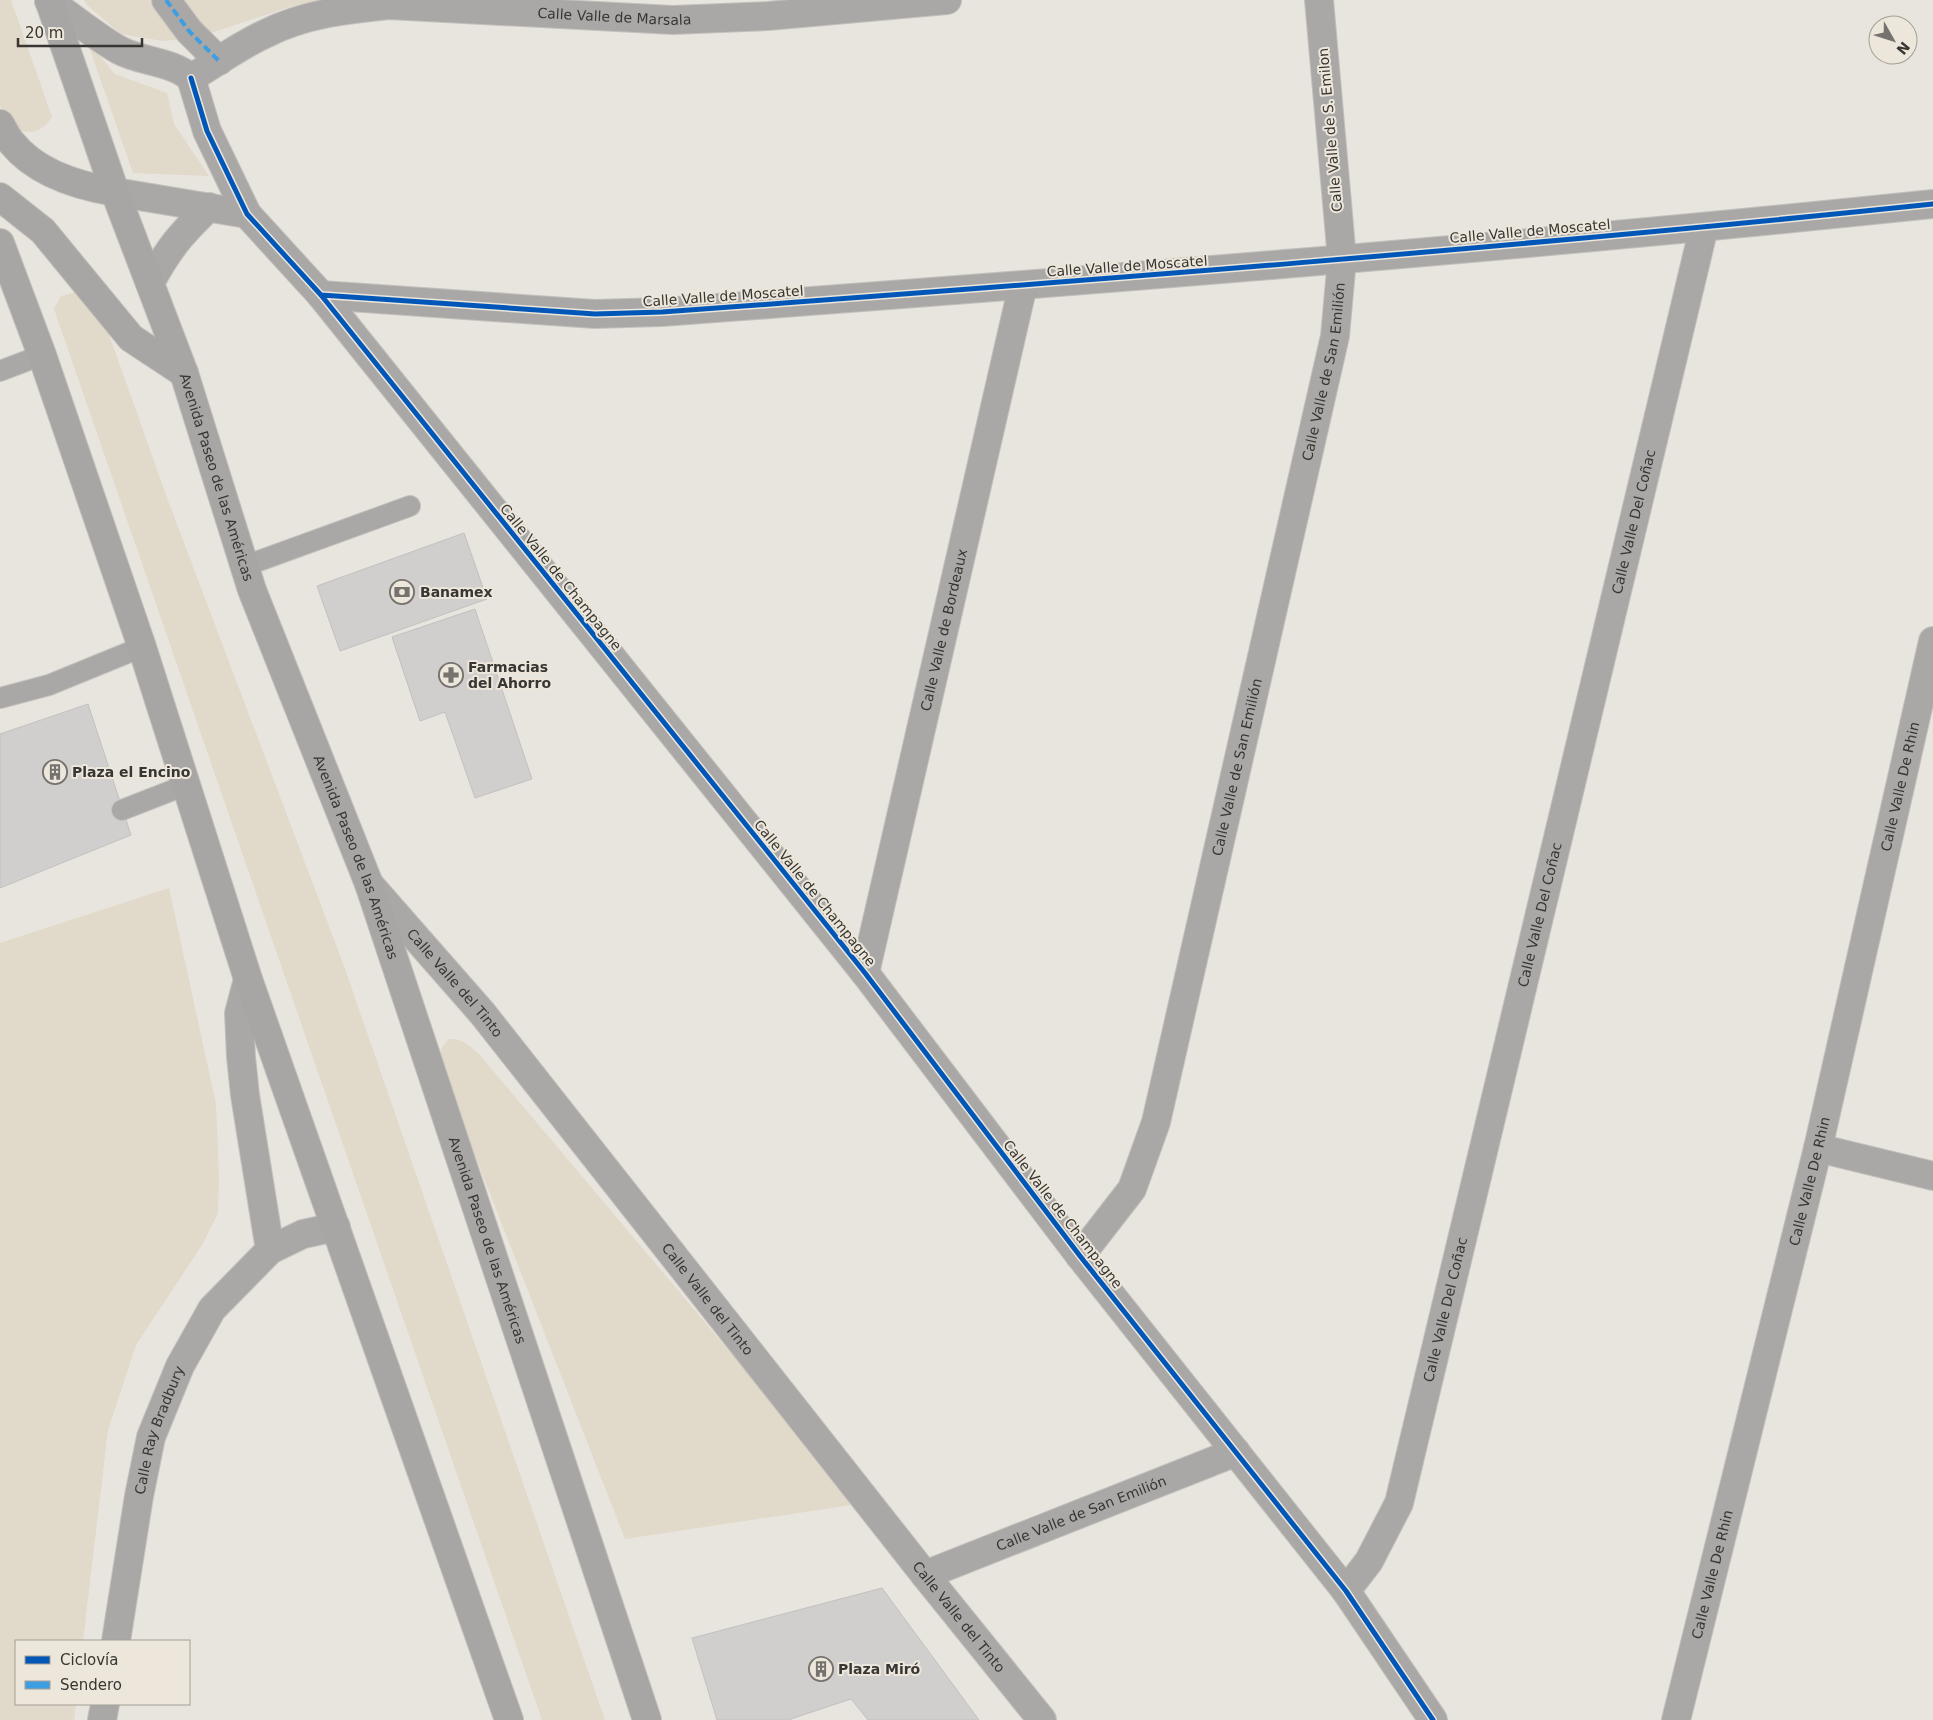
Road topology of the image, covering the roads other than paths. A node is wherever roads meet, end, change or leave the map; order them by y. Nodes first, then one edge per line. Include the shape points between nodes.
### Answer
1 (166, 0) edge
2 (946, 0) edge
3 (1319, 0) edge
4 (49, 1) edge
5 (219, 61) junction
6 (191, 78) junction
7 (0, 124) edge
8 (115, 192) junction
9 (0, 197) edge
10 (1933, 204) edge
11 (209, 207) junction
12 (247, 214) junction
13 (1704, 227) junction
14 (0, 243) edge
15 (1342, 259) junction
16 (150, 283) junction
17 (1023, 285) junction
18 (321, 295) junction
19 (42, 355) junction
20 (0, 371) edge
21 (184, 373) junction
22 (410, 506) dead end
23 (245, 566) junction
24 (1933, 641) edge
25 (142, 647) junction
26 (0, 698) edge
27 (186, 785) junction
28 (122, 810) dead end
29 (368, 884) junction
30 (865, 973) junction
31 (248, 979) junction
32 (1818, 1148) junction
33 (1933, 1176) edge
34 (336, 1227) junction
35 (270, 1250) junction
36 (1080, 1256) junction
37 (1236, 1452) junction
38 (925, 1575) junction
39 (1346, 1591) junction
40 (116, 1640) edge
41 (105, 1705) edge
42 (102, 1720) edge
43 (509, 1720) edge
44 (647, 1720) edge
45 (1042, 1720) edge
46 (1433, 1720) edge
47 (1676, 1720) edge

1 - 5 street via 189,31
2 - 5 street, Calle Valle de Marsala via 768,16 673,20 390,5 307,18 267,32
3 - 15 street, Calle Valle de S. Emilon
4 - 6 street via 120,50 175,68
4 - 8 main road, Avenida Paseo de las Américas
5 - 6 street, Calle Valle de Marsala
6 - 12 street, Calle Valle de Champagne via 207,131
7 - 8 main road via 12,144 57,176
8 - 11 street
8 - 16 main road, Avenida Paseo de las Américas
9 - 21 main road via 43,231 131,338
10 - 13 street, Calle Valle de Moscatel
11 - 12 street
11 - 16 street via 179,235
12 - 18 street, Calle Valle de Champagne
13 - 15 street, Calle Valle de Moscatel
13 - 39 street, Calle Valle Del Coñac via 1399,1503 1369,1561
14 - 19 main road
15 - 17 street, Calle Valle de Moscatel
15 - 36 street, Calle Valle de San Emilión via 1335,336 1156,1122 1132,1189
16 - 21 main road, Avenida Paseo de las Américas
17 - 18 street, Calle Valle de Moscatel via 662,312 594,314
17 - 30 street, Calle Valle de Bordeaux
18 - 30 street, Calle Valle de Champagne
19 - 20 lane
19 - 25 main road
21 - 23 main road, Avenida Paseo de las Américas
22 - 23 lane
23 - 29 main road, Avenida Paseo de las Américas
24 - 32 street, Calle Valle De Rhin
25 - 26 lane via 49,685
25 - 27 main road
27 - 28 lane
27 - 31 main road
29 - 38 street, Calle Valle del Tinto via 483,1014
29 - 44 main road, Avenida Paseo de las Américas
30 - 36 street, Calle Valle de Champagne
31 - 34 main road
31 - 35 street via 239,1013 241,1057
32 - 33 street
32 - 47 street, Calle Valle De Rhin
34 - 35 street, Calle Ray Bradbury via 303,1234
34 - 43 main road
35 - 40 street, Calle Ray Bradbury via 212,1309 180,1366 151,1437
36 - 37 street, Calle Valle de Champagne
37 - 38 street, Calle Valle de San Emilión
37 - 39 street, Calle Valle de Champagne
38 - 45 street, Calle Valle del Tinto
39 - 46 street, Calle Valle de Champagne
41 - 42 street

